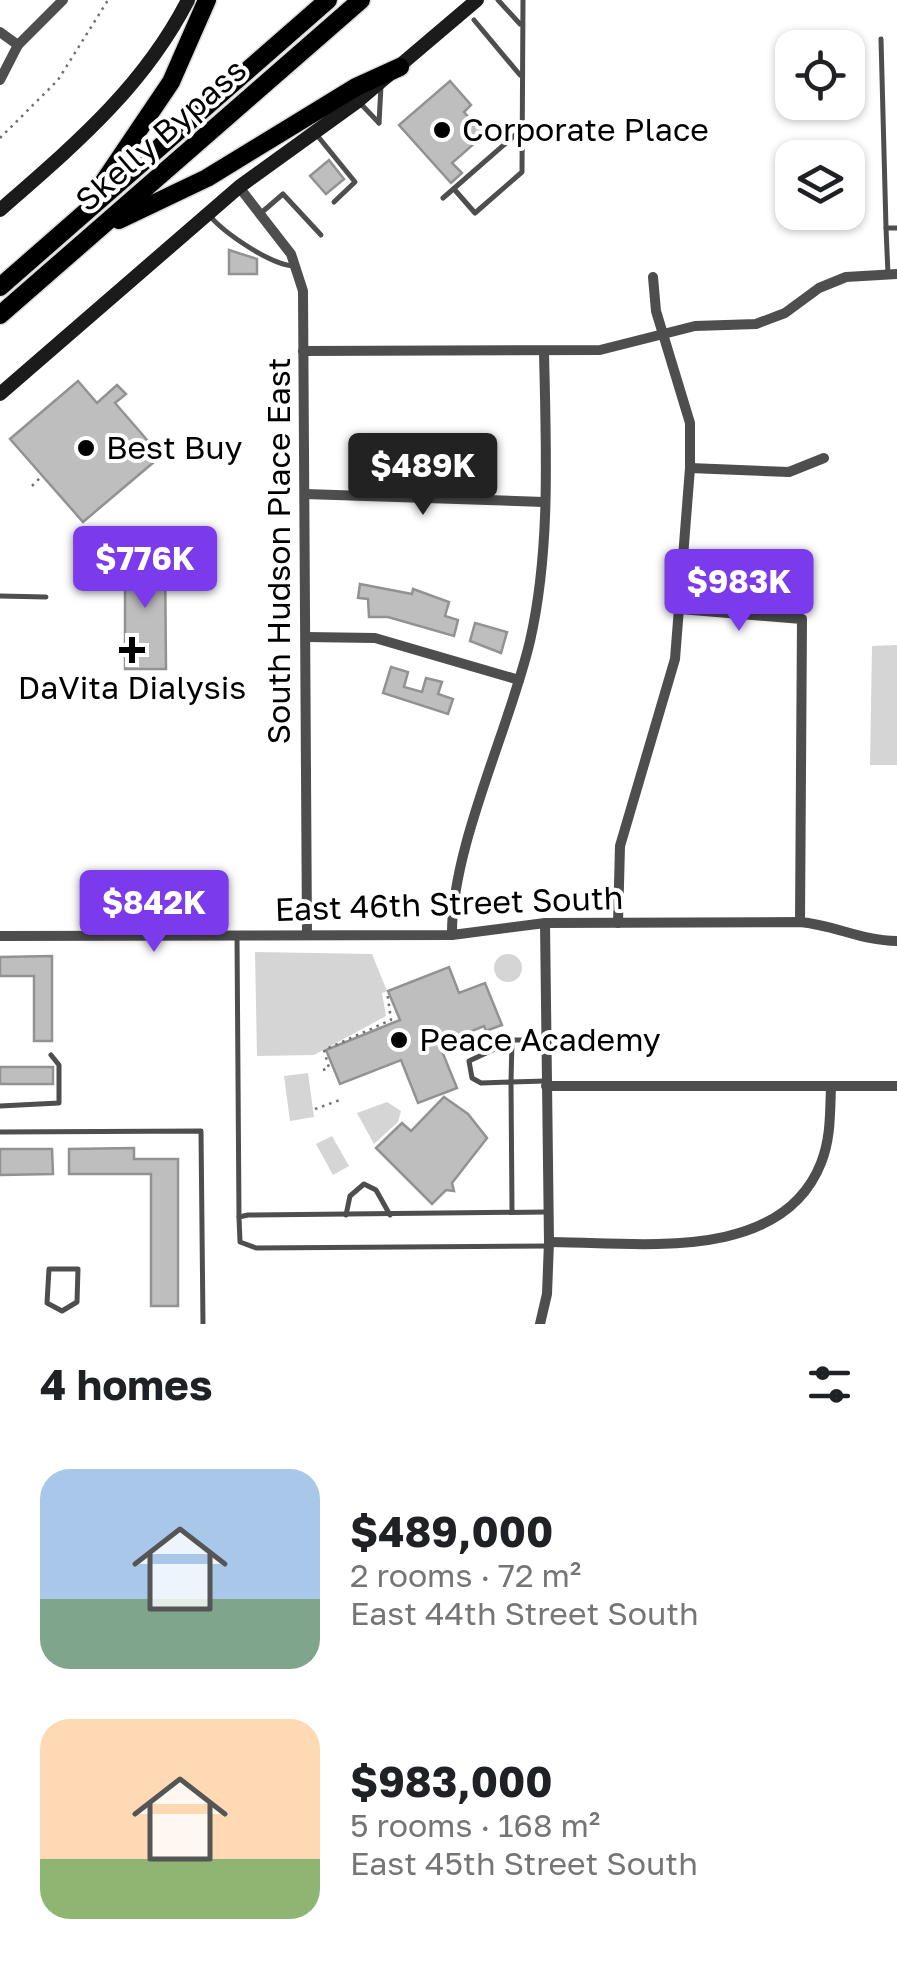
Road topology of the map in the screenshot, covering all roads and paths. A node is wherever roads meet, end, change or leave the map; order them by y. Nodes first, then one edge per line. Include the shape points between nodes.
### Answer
1 (63, 0) edge
2 (108, 0) edge
3 (188, 0) edge
4 (208, 0) edge
5 (328, 0) edge
6 (361, 0) edge
7 (477, 0) edge
8 (498, 0) edge
9 (523, 0) edge
10 (474, 20) dead end
11 (521, 26) junction
12 (0, 32) edge
13 (881, 39) dead end
14 (18, 44) junction
15 (400, 67) junction
16 (522, 76) junction
17 (0, 80) edge
18 (381, 83) junction
19 (358, 101) junction
20 (522, 129) junction
21 (314, 132) junction
22 (0, 138) edge
23 (239, 187) junction
24 (454, 189) junction
25 (443, 198) dead end
26 (334, 202) dead end
27 (0, 210) edge
28 (261, 213) junction
29 (208, 214) junction
30 (78, 220) junction
31 (886, 228) junction
32 (897, 228) edge
33 (96, 231) junction
34 (321, 235) dead end
35 (298, 266) junction
36 (892, 274) edge
37 (653, 277) dead end
38 (0, 287) edge
39 (0, 315) edge
40 (663, 333) junction
41 (304, 351) junction
42 (544, 352) junction
43 (0, 394) edge
44 (824, 458) dead end
45 (690, 468) junction
46 (42, 476) dead end
47 (32, 486) dead end
48 (304, 494) junction
49 (544, 502) junction
50 (0, 596) edge
51 (46, 596) dead end
52 (680, 610) junction
53 (306, 638) junction
54 (519, 680) junction
55 (800, 922) junction
56 (618, 923) junction
57 (545, 924) junction
58 (0, 936) edge
59 (237, 936) junction
60 (307, 936) junction
61 (452, 936) junction
62 (897, 940) edge
63 (387, 991) dead end
64 (546, 1040) junction
65 (512, 1041) junction
66 (50, 1056) dead end
67 (324, 1070) dead end
68 (510, 1082) junction
69 (546, 1083) junction
70 (831, 1086) junction
71 (897, 1086) edge
72 (340, 1100) dead end
73 (0, 1106) edge
74 (315, 1109) dead end
75 (0, 1132) edge
76 (512, 1212) junction
77 (548, 1212) junction
78 (346, 1215) junction
79 (390, 1215) junction
80 (240, 1217) junction
81 (548, 1244) junction
82 (62, 1311) junction
83 (62, 1324) edge
84 (203, 1324) edge
85 (540, 1324) edge

1 - 14 street
2 - 22 path via 58,80
3 - 27 main road via 124,97
4 - 30 highway via 171,82
5 - 30 highway, Skelly Bypass
6 - 33 highway, Skelly Bypass
7 - 15 main road
8 - 11 lane
9 - 11 lane
10 - 16 lane
11 - 16 lane
12 - 14 street
13 - 31 lane
14 - 17 street
15 - 18 main road
15 - 33 highway via 207,178
16 - 20 lane
18 - 19 main road
18 - 19 lane via 378,123
19 - 21 main road
20 - 24 lane
20 - 24 lane via 522,172 474,213
21 - 23 main road
21 - 26 lane via 355,182
23 - 28 street
23 - 29 main road
24 - 25 lane
28 - 34 lane via 283,194
28 - 35 street
29 - 35 lane via 225,234 276,263
29 - 43 main road
30 - 38 highway, Skelly Bypass
31 - 32 lane
31 - 36 lane
33 - 39 highway, Skelly Bypass
35 - 41 street, South Hudson Place East
36 - 40 street via 846,277 756,324
37 - 40 street
40 - 42 street via 600,350
40 - 45 street via 690,424
41 - 42 street
41 - 48 street, South Hudson Place East
42 - 49 street
44 - 45 street via 789,472
45 - 52 street
46 - 47 path
48 - 49 street
48 - 53 street, South Hudson Place East
49 - 54 street via 534,619
50 - 51 lane
52 - 55 street via 802,619
52 - 56 street via 675,658 620,846
53 - 54 street via 376,638
53 - 60 street, South Hudson Place East
54 - 61 street via 458,878
55 - 56 street, East 46th Street South
55 - 62 street, East 46th Street South
56 - 57 street, East 46th Street South
57 - 61 street, East 46th Street South
57 - 64 street
58 - 59 street, East 46th Street South
59 - 60 street, East 46th Street South
59 - 80 lane
60 - 61 street, East 46th Street South
63 - 67 path via 391,1020 324,1050 330,1068
64 - 65 lane
64 - 69 street
65 - 68 lane
65 - 68 lane via 469,1061 472,1078 481,1083
66 - 73 lane via 60,1065 59,1103
68 - 69 lane
68 - 76 lane
69 - 70 street
69 - 77 street
70 - 71 street
70 - 81 street via 821,1164 796,1201 764,1223 696,1240
72 - 74 path
75 - 84 lane via 201,1131
76 - 77 lane
76 - 79 lane
77 - 81 street
78 - 79 lane
78 - 79 lane via 350,1196 364,1184 386,1201
78 - 80 lane
80 - 81 lane via 240,1242 256,1248
81 - 85 street
82 - 82 lane via 77,1302 78,1269 48,1270 47,1303
82 - 83 lane

